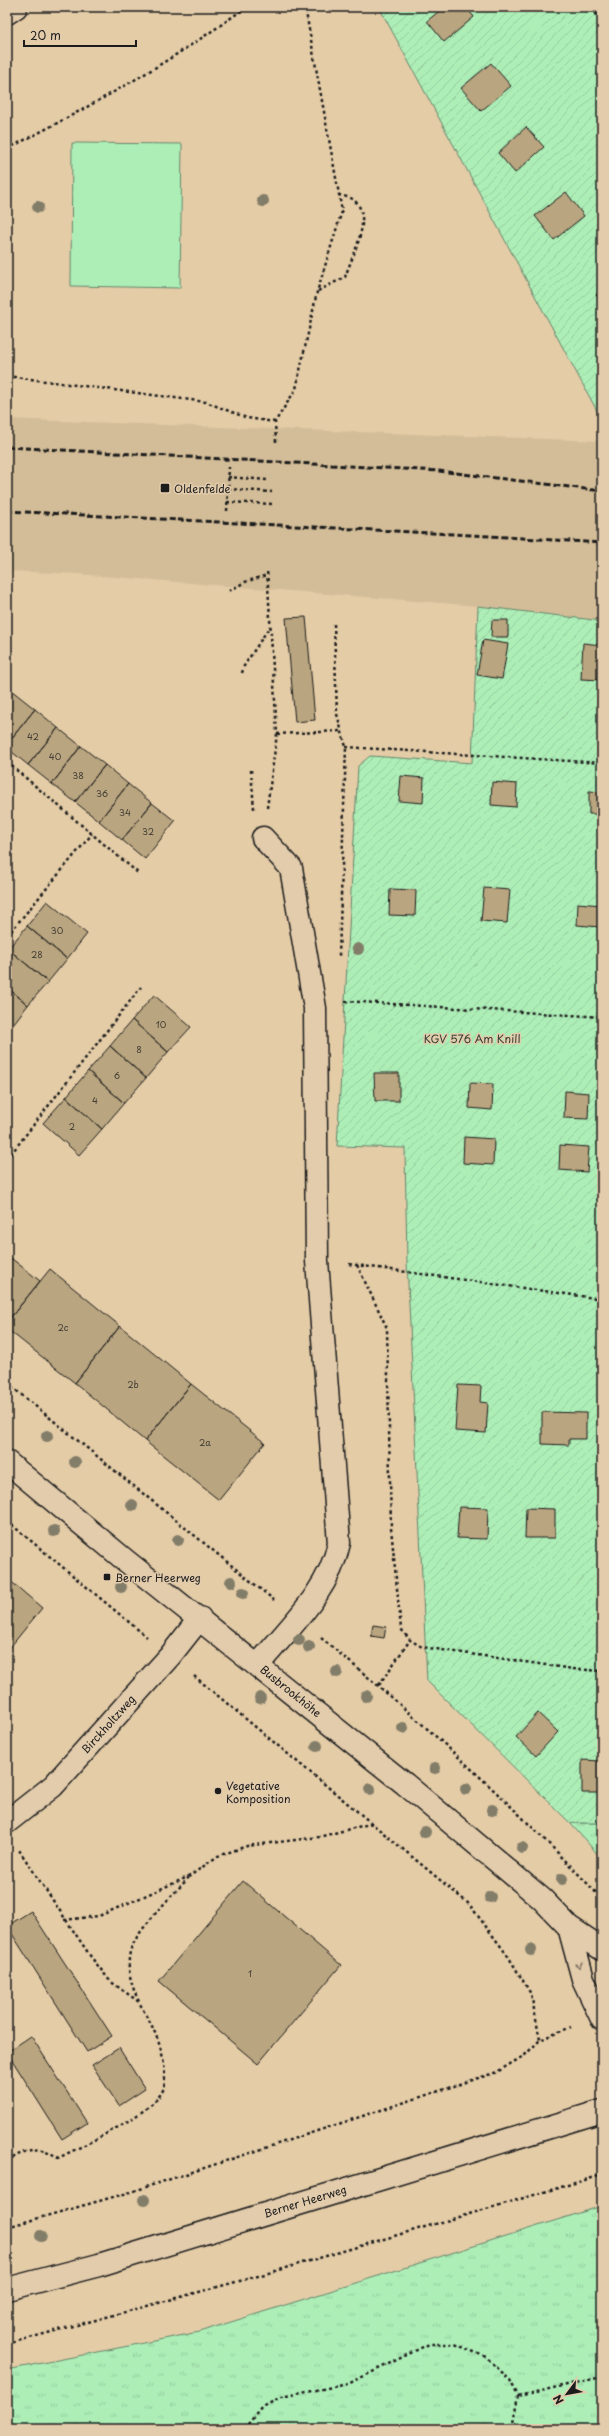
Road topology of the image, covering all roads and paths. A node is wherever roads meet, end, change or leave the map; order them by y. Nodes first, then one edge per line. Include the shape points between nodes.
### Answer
1 (16, 7) edge
2 (246, 7) edge
3 (304, 7) edge
4 (593, 7) edge
5 (7, 12) edge
6 (602, 27) edge
7 (7, 149) edge
8 (339, 195) junction
9 (317, 292) junction
10 (7, 376) edge
11 (275, 422) junction
12 (276, 442) dead end
13 (229, 467) dead end
14 (228, 477) junction
15 (267, 480) dead end
16 (228, 489) junction
17 (272, 492) dead end
18 (227, 502) junction
19 (272, 504) dead end
20 (227, 511) dead end
21 (267, 569) dead end
22 (267, 575) junction
23 (229, 591) dead end
24 (334, 624) dead end
25 (270, 625) junction
26 (242, 672) dead end
27 (341, 731) junction
28 (277, 734) junction
29 (346, 747) junction
30 (7, 762) edge
31 (602, 763) edge
32 (250, 770) dead end
33 (92, 834) junction
34 (263, 838) junction
35 (138, 873) dead end
36 (7, 936) edge
37 (339, 961) dead end
38 (141, 987) dead end
39 (315, 1008) junction
40 (602, 1017) edge
41 (7, 1159) edge
42 (317, 1261) junction
43 (357, 1265) junction
44 (602, 1299) edge
45 (7, 1462) edge
46 (7, 1521) edge
47 (11, 1524) junction
48 (7, 1529) edge
49 (200, 1618) junction
50 (410, 1640) junction
51 (170, 1656) junction
52 (258, 1664) junction
53 (602, 1671) edge
54 (378, 1685) dead end
55 (7, 1822) edge
56 (373, 1822) junction
57 (18, 1849) dead end
58 (190, 1876) junction
59 (64, 1920) junction
60 (569, 1927) junction
61 (602, 1949) edge
62 (139, 2002) junction
63 (602, 2019) edge
64 (574, 2025) dead end
65 (540, 2040) junction
66 (602, 2111) edge
67 (7, 2161) edge
68 (602, 2175) edge
69 (7, 2227) edge
70 (7, 2289) edge
71 (7, 2344) edge
72 (602, 2377) edge
73 (518, 2396) junction
74 (245, 2429) edge
75 (508, 2429) edge

1 - 5 street
2 - 7 path via 198,42 82,111
3 - 8 path
4 - 6 path
8 - 9 path via 342,211
8 - 9 path via 353,200 361,209 364,223 346,277
9 - 11 path via 296,388
10 - 11 path via 206,402 247,418
11 - 12 path
13 - 14 path
14 - 15 path
14 - 16 path
16 - 17 path
16 - 18 path
18 - 19 path
18 - 20 path
21 - 22 path
22 - 23 path via 245,582
22 - 25 path
24 - 27 path via 337,714
25 - 26 path
25 - 28 path
27 - 28 path
27 - 29 path
28 - 34 path
29 - 31 path
29 - 37 path
30 - 33 path
32 - 34 path via 254,808
33 - 35 path
33 - 36 path
34 - 39 street via 290,868
38 - 41 path
39 - 40 path via 338,1000
39 - 42 street
42 - 43 path
42 - 52 street via 339,1543 335,1562 322,1588
43 - 44 path
43 - 50 path via 387,1328 391,1528 401,1629
45 - 49 street, Busbrookhöhe via 125,1560
46 - 47 path
47 - 48 path
47 - 51 path
49 - 51 street, Birckholtzweg
49 - 52 street, Busbrookhöhe
50 - 53 path via 422,1646
50 - 54 path
51 - 55 street, Birckholtzweg via 53,1786
51 - 56 path
52 - 60 street, Busbrookhöhe via 524,1884
56 - 58 path via 319,1837 248,1846 218,1856
56 - 65 path via 469,1904 508,1956 531,1994
57 - 59 path
58 - 59 path via 99,1916
58 - 62 path via 141,1932 130,1951 129,1976
59 - 62 path via 110,1980
60 - 61 street, Busbrookhöhe
60 -> 63 street via 583,1979
62 - 67 path via 155,2030 164,2068 164,2088 148,2108 58,2158 46,2149 28,2150
64 - 65 path
65 - 69 path via 526,2055 497,2072 131,2192
66 - 70 street, Berner Heerweg via 100,2265
68 - 71 path via 250,2278
72 - 73 path
73 - 74 path via 510,2380 486,2357 454,2344 429,2344 348,2384 281,2397 263,2407
73 - 75 path via 513,2423

